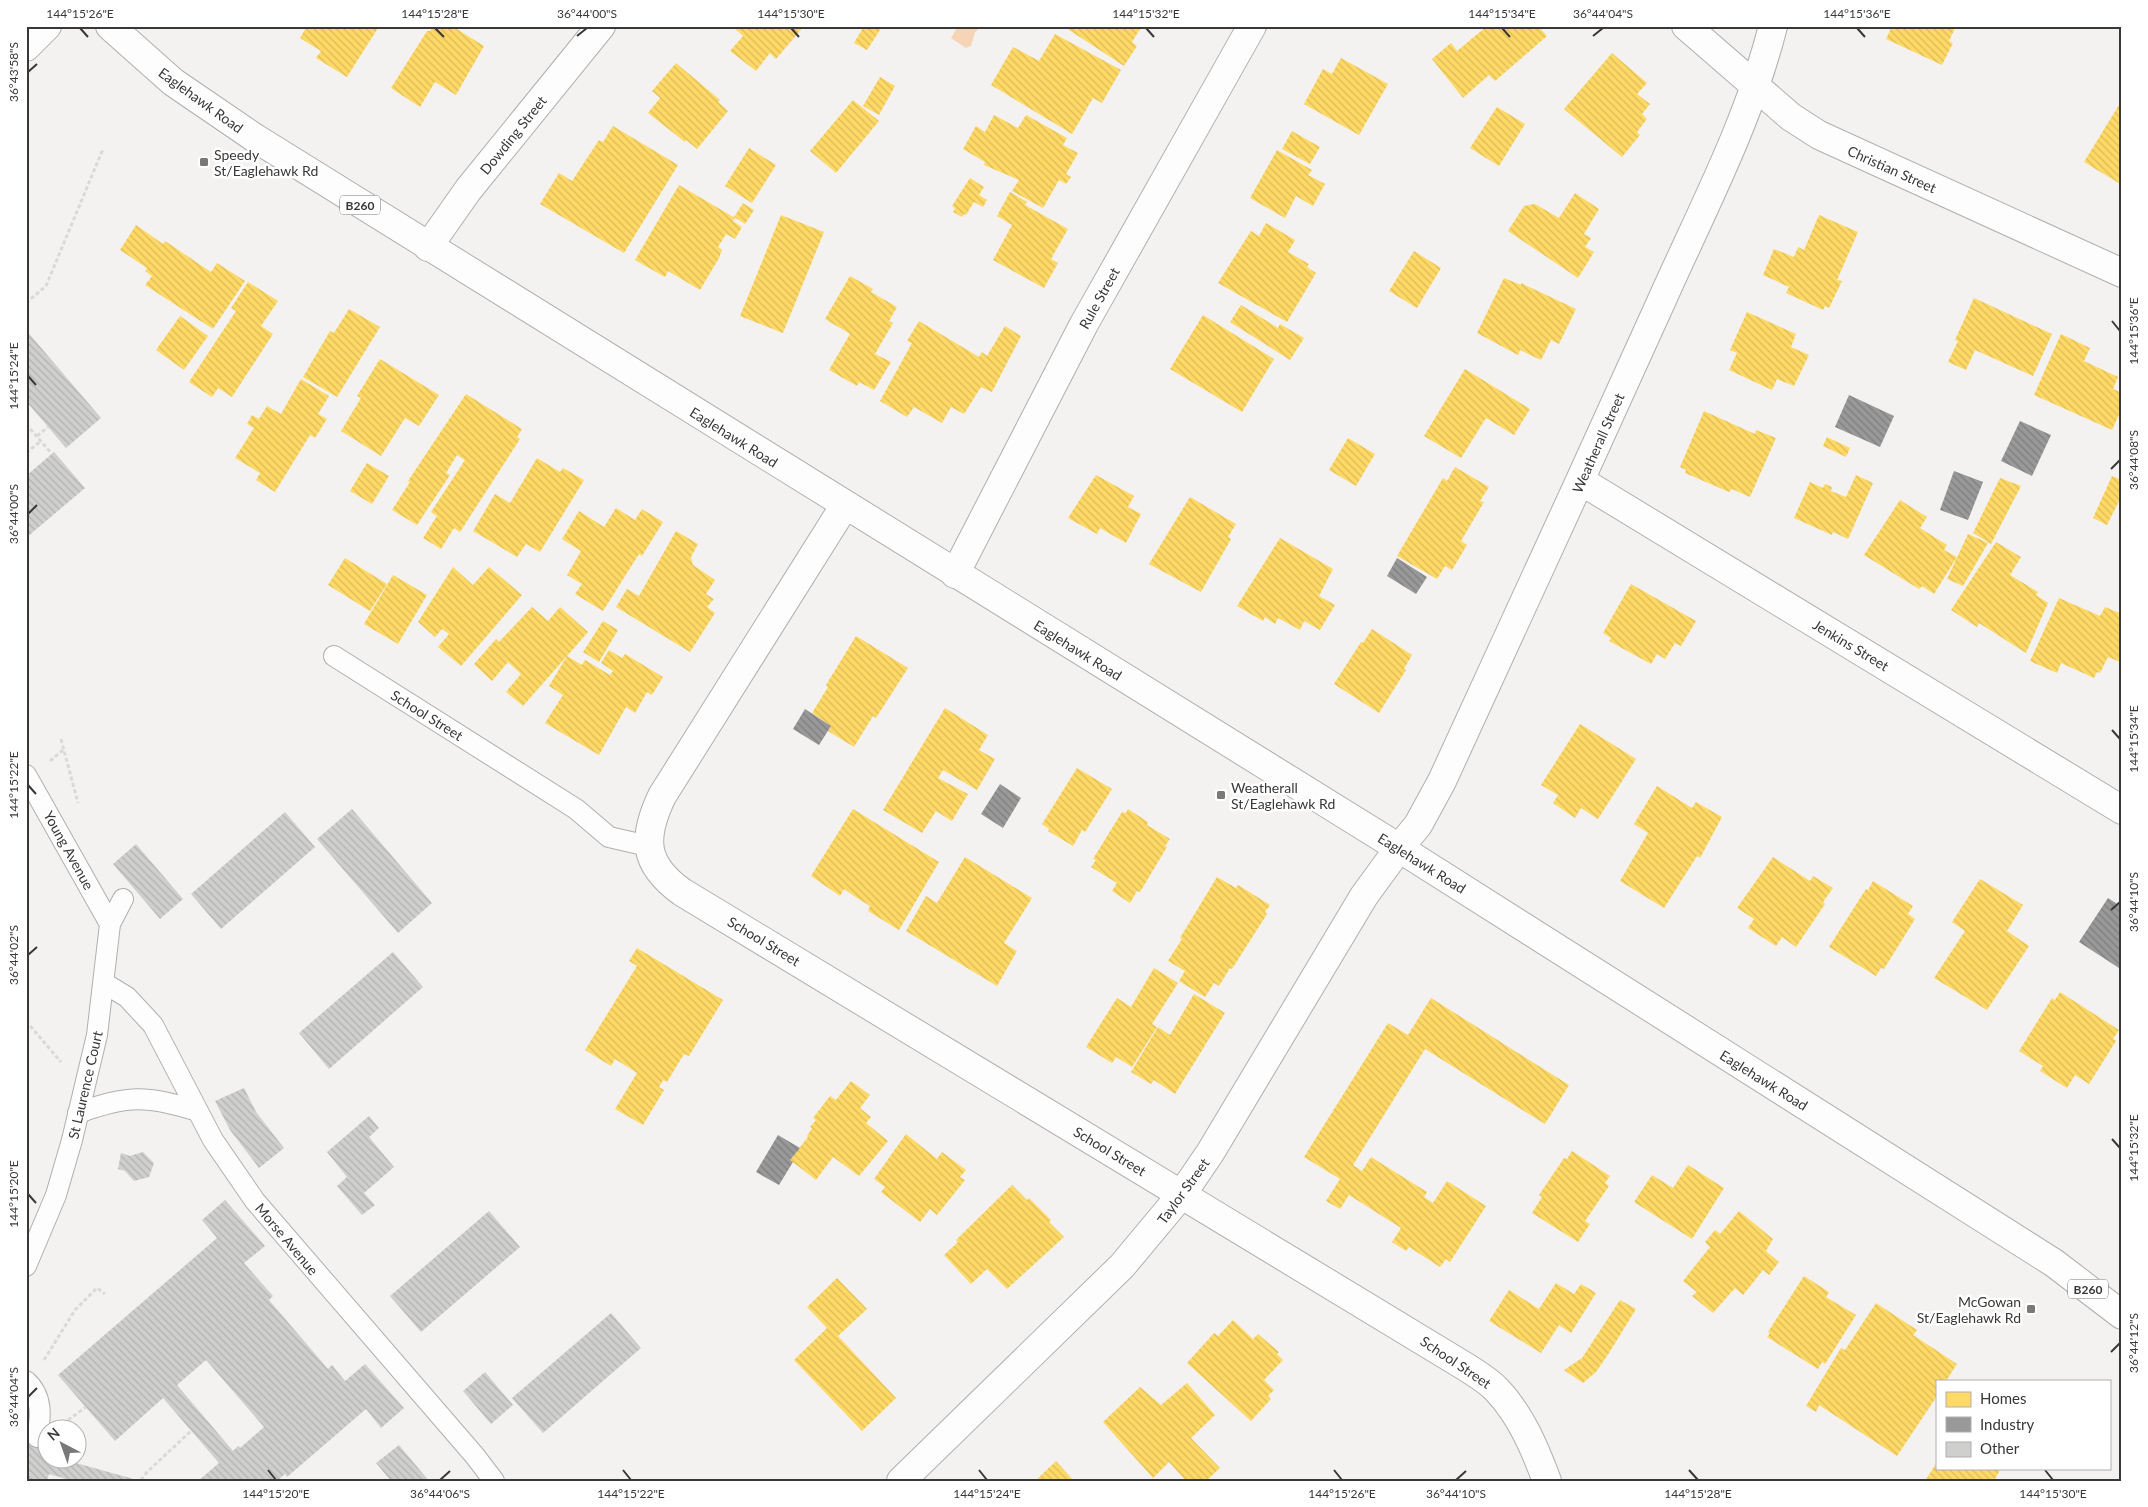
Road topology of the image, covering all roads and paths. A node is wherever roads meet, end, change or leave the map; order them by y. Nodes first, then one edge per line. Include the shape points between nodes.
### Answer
1 (46, 26) edge
2 (110, 26) edge
3 (601, 26) edge
4 (1252, 26) edge
5 (1686, 26) edge
6 (1773, 26) edge
7 (26, 47) edge
8 (1755, 84) junction
9 (103, 149) dead end
10 (428, 247) junction
11 (2122, 273) edge
12 (26, 303) edge
13 (26, 424) edge
14 (48, 427) dead end
15 (37, 436) junction
16 (41, 441) junction
17 (26, 453) edge
18 (52, 454) dead end
19 (1581, 481) junction
20 (845, 506) junction
21 (955, 574) junction
22 (334, 656) dead end
23 (26, 775) edge
24 (2122, 810) edge
25 (648, 846) junction
26 (1399, 848) junction
27 (124, 899) dead end
28 (110, 924) junction
29 (104, 983) junction
30 (26, 1021) edge
31 (84, 1089) junction
32 (198, 1110) junction
33 (78, 1113) junction
34 (1182, 1194) junction
35 (2054, 1263) junction
36 (26, 1266) edge
37 (105, 1294) dead end
38 (2122, 1296) edge
39 (2122, 1315) edge
40 (28, 1382) edge
41 (191, 1431) dead end
42 (37, 1437) dead end
43 (141, 1480) edge
44 (494, 1481) edge
45 (900, 1481) edge
46 (1547, 1481) edge

1 - 7 street
2 - 10 street, Eaglehawk Road / B260 via 144,58 200,102
3 - 10 street, Dowding Street via 468,190
4 - 21 street, Rule Street via 1084,324
5 - 8 street, Christian Street
6 - 8 street, Weatherall Street
8 - 11 street, Christian Street via 1790,116 1819,135
8 - 19 street, Weatherall Street
9 - 12 path via 46,286
10 - 20 street, Eaglehawk Road / B260
13 - 15 path
14 - 15 path
15 - 16 path
16 - 17 path
16 - 18 path
19 - 24 street, Jenkins Street
19 - 26 street, Weatherall Street via 1442,781 1420,821
20 - 21 street, Eaglehawk Road / B260
20 - 25 street, School Street via 662,796 651,822
21 - 26 street, Eaglehawk Road / B260
22 - 25 lane, School Street via 576,809 609,837
23 - 28 lane, Young Avenue
25 - 34 street, School Street via 656,868 682,892
26 - 34 street, Taylor Street via 1364,896 1210,1153
26 - 35 street, Eaglehawk Road / B260
27 - 28 lane, St Laurence Court
28 - 29 lane, St Laurence Court
29 - 31 lane, St Laurence Court via 97,1036
29 - 32 lane, Morse Avenue via 127,996 153,1025
30 - 31 path
31 - 33 lane, St Laurence Court
32 - 33 lane via 152,1099 129,1098
32 - 44 lane, Morse Avenue via 213,1140 255,1201
33 - 36 lane, St Laurence Court via 56,1195
34 - 45 street, Taylor Street via 1122,1266
34 - 46 street, School Street via 1483,1378 1497,1390 1523,1427
35 - 38 street, Eaglehawk Road / B260
35 - 39 street, Eaglehawk Road / B260
37 - 40 path via 97,1288 75,1310
40 - 42 lane via 40,1407
41 - 43 path

